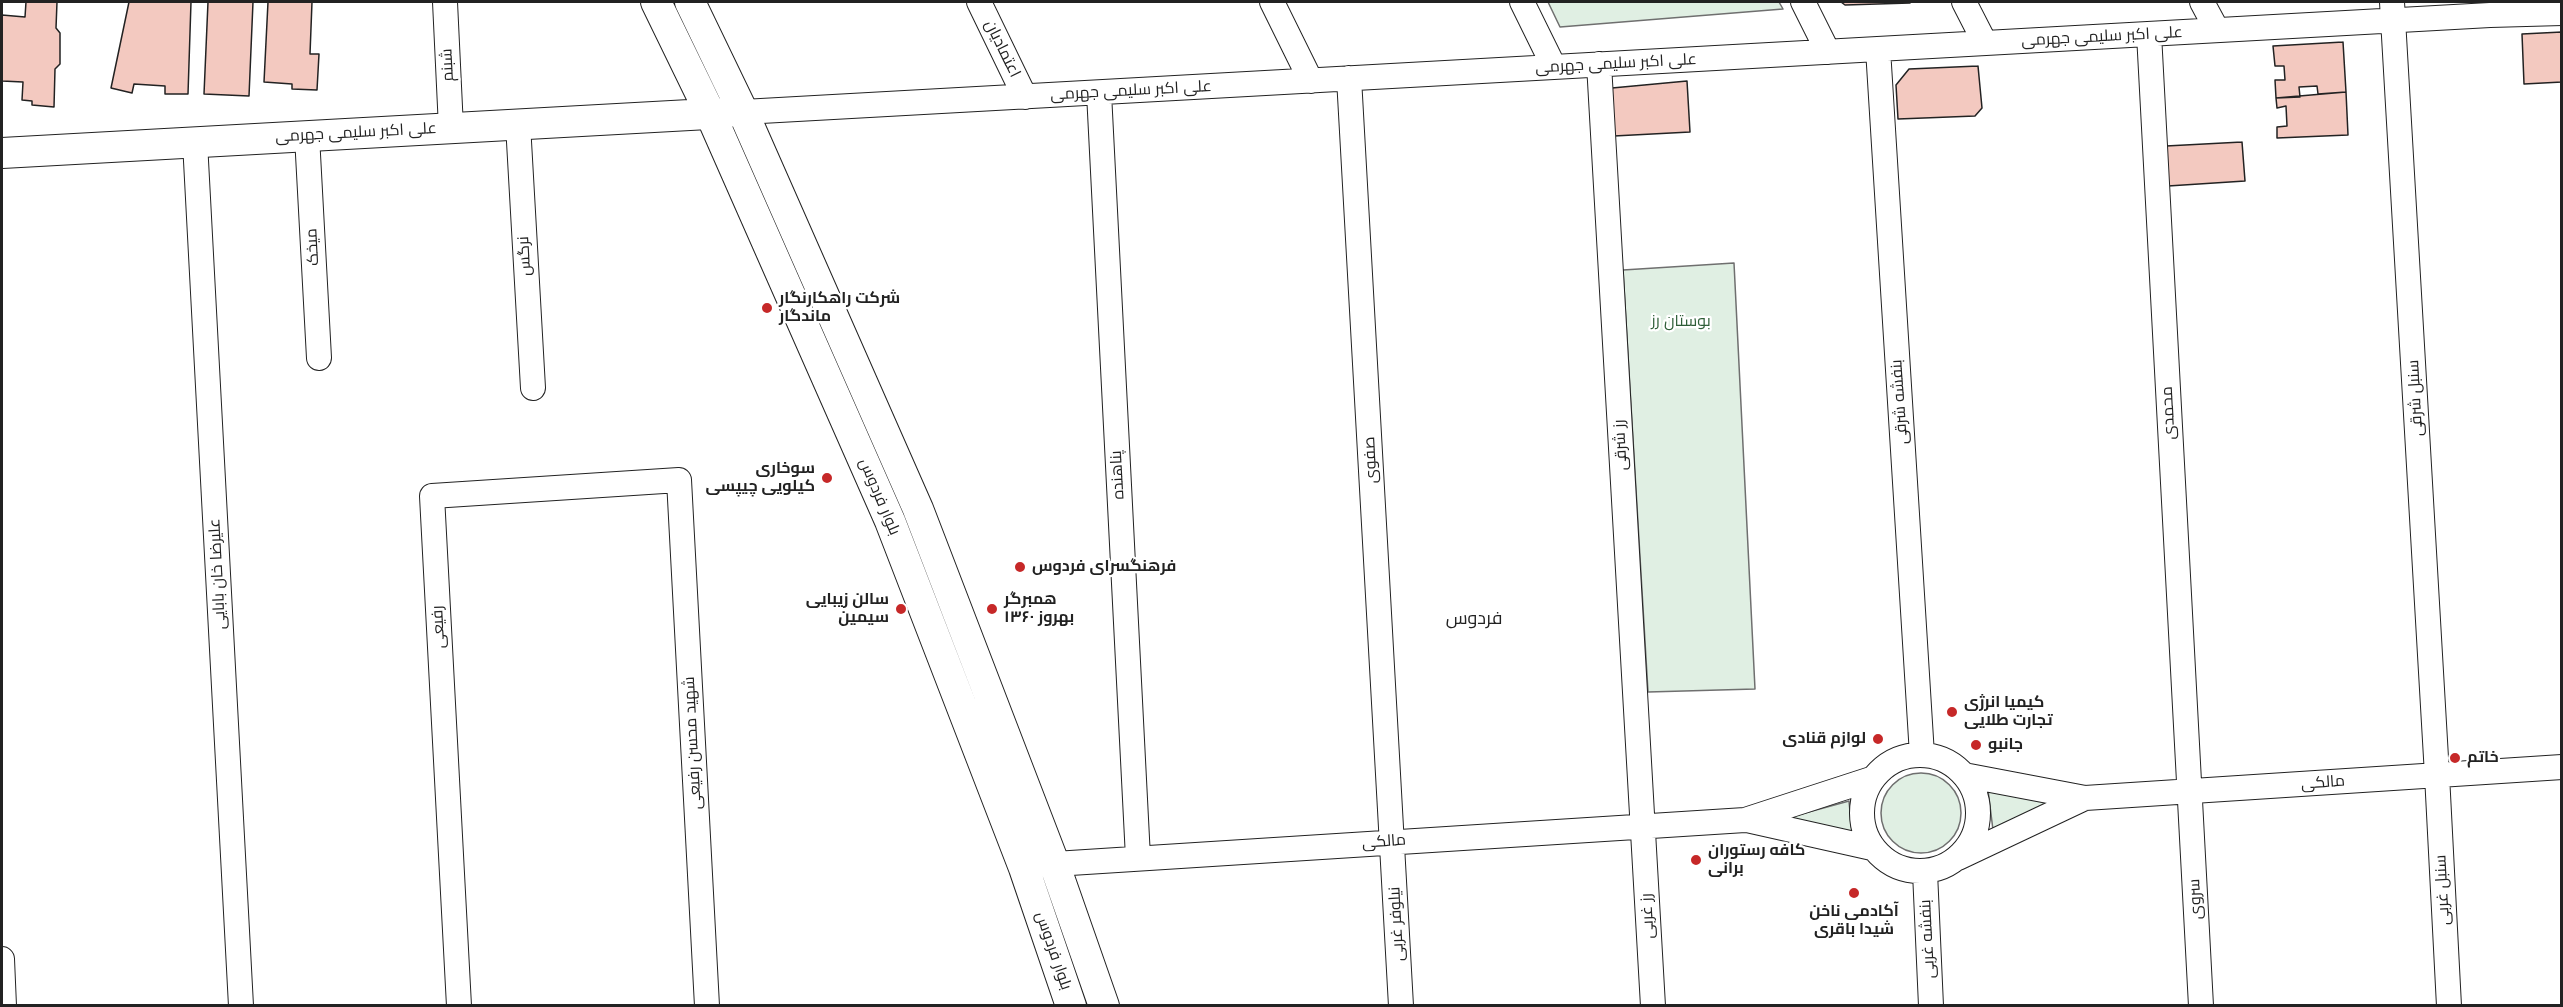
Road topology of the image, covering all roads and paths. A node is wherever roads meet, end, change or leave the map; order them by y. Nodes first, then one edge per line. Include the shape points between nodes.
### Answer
1 (445, 2) edge
2 (656, 2) edge
3 (690, 2) edge
4 (979, 2) edge
5 (1272, 2) edge
6 (1522, 2) edge
7 (1803, 2) edge
8 (1964, 2) edge
9 (2202, 2) edge
10 (2496, 8) edge
11 (2393, 11) edge
12 (2562, 13) edge
13 (2217, 30) junction
14 (2149, 34) junction
15 (1985, 43) junction
16 (1878, 49) junction
17 (1828, 52) junction
18 (1599, 64) junction
19 (1554, 67) junction
20 (1349, 78) junction
21 (1311, 81) junction
22 (1099, 93) junction
23 (1025, 97) junction
24 (743, 112) junction
25 (710, 113) junction
26 (518, 124) junction
27 (451, 128) junction
28 (308, 136) junction
29 (195, 142) junction
30 (2, 153) edge
31 (318, 358) dead end
32 (533, 388) dead end
33 (679, 480) joint
34 (1922, 754) junction
35 (2562, 768) edge
36 (1964, 775) junction
37 (2438, 776) junction
38 (1871, 779) junction
39 (2190, 792) junction
40 (2085, 798) junction
41 (1745, 820) junction
42 (1644, 826) junction
43 (1393, 842) junction
44 (1872, 848) junction
45 (1138, 858) junction
46 (1958, 858) junction
47 (1054, 863) junction
48 (1024, 868) junction
49 (1925, 872) junction
50 (2, 959) edge
51 (4, 1005) edge
52 (242, 1005) edge
53 (459, 1005) edge
54 (707, 1005) edge
55 (1071, 1005) edge
56 (1104, 1005) edge
57 (1401, 1005) edge
58 (1653, 1005) edge
59 (1931, 1005) edge
60 (2201, 1005) edge
61 (2449, 1005) edge

1 - 27 street, شبنم
2 - 25 main road, بلوار فردوس
3 - 24 main road, بلوار فردوس
4 - 23 street, اعتمادیان
5 - 21 street
6 - 19 street
7 - 17 street
8 - 15 street
9 - 13 street
10 - 11 street, علی اکبر سلیمی جهرمی
10 - 12 street, علی اکبر سلیمی جهرمی
11 - 13 street, علی اکبر سلیمی جهرمی
11 - 37 street, سنبل شرقی
13 - 14 street, علی اکبر سلیمی جهرمی
14 - 15 street, علی اکبر سلیمی جهرمی
14 - 39 street, محمدی
15 - 16 street, علی اکبر سلیمی جهرمی
16 - 17 street, علی اکبر سلیمی جهرمی
16 - 34 street, بنفشه شرقی
17 - 18 street, علی اکبر سلیمی جهرمی
18 - 19 street, علی اکبر سلیمی جهرمی
18 - 42 street, رز شرقی
19 - 20 street, علی اکبر سلیمی جهرمی
20 - 21 street, علی اکبر سلیمی جهرمی
20 - 43 street, صفوی
21 - 22 street, علی اکبر سلیمی جهرمی
22 - 23 street, علی اکبر سلیمی جهرمی
22 - 45 street, پناهنده
23 - 24 street, علی اکبر سلیمی جهرمی
24 - 25 main road, علی اکبر سلیمی جهرمی
24 - 47 main road, بلوار فردوس via 918,509
25 - 26 main road, علی اکبر سلیمی جهرمی
25 - 48 main road, بلوار فردوس via 890,521
26 - 27 main road, علی اکبر سلیمی جهرمی
26 - 32 street, نرگس
27 - 28 main road, علی اکبر سلیمی جهرمی
28 - 29 main road, علی اکبر سلیمی جهرمی
28 - 31 street, میخک
29 - 30 main road, علی اکبر سلیمی جهرمی
29 - 52 street, علیرضا خان بابایی
33 - 53 street, رفیعی via 432,496
33 - 54 street, شهید محسن رفیعی
34 - 36 street via 1945,761
34 - 38 street via 1885,765
35 - 37 street, مالکی
36 - 40 street, مالکی
36 - 46 street via 1978,808 1970,844
37 - 39 street, مالکی
37 - 61 street, سنبل غربی
38 - 41 street, مالکی
38 - 44 street via 1861,813
39 - 40 street, مالکی
39 - 60 street, سروی
40 - 46 street, مالکی
41 - 42 street, مالکی
41 - 44 street, مالکی
42 - 43 street, مالکی
42 - 58 street, رز غربی
43 - 45 street, مالکی
43 - 57 street, نیلوفر غربی
44 - 49 street via 1886,862 1905,870
45 - 47 street, مالکی
46 - 49 street via 1943,868
47 - 48 street, مالکی
47 - 56 main road, بلوار فردوس
48 - 55 main road, بلوار فردوس
49 - 59 street, بنفشه غربی
50 - 51 street

